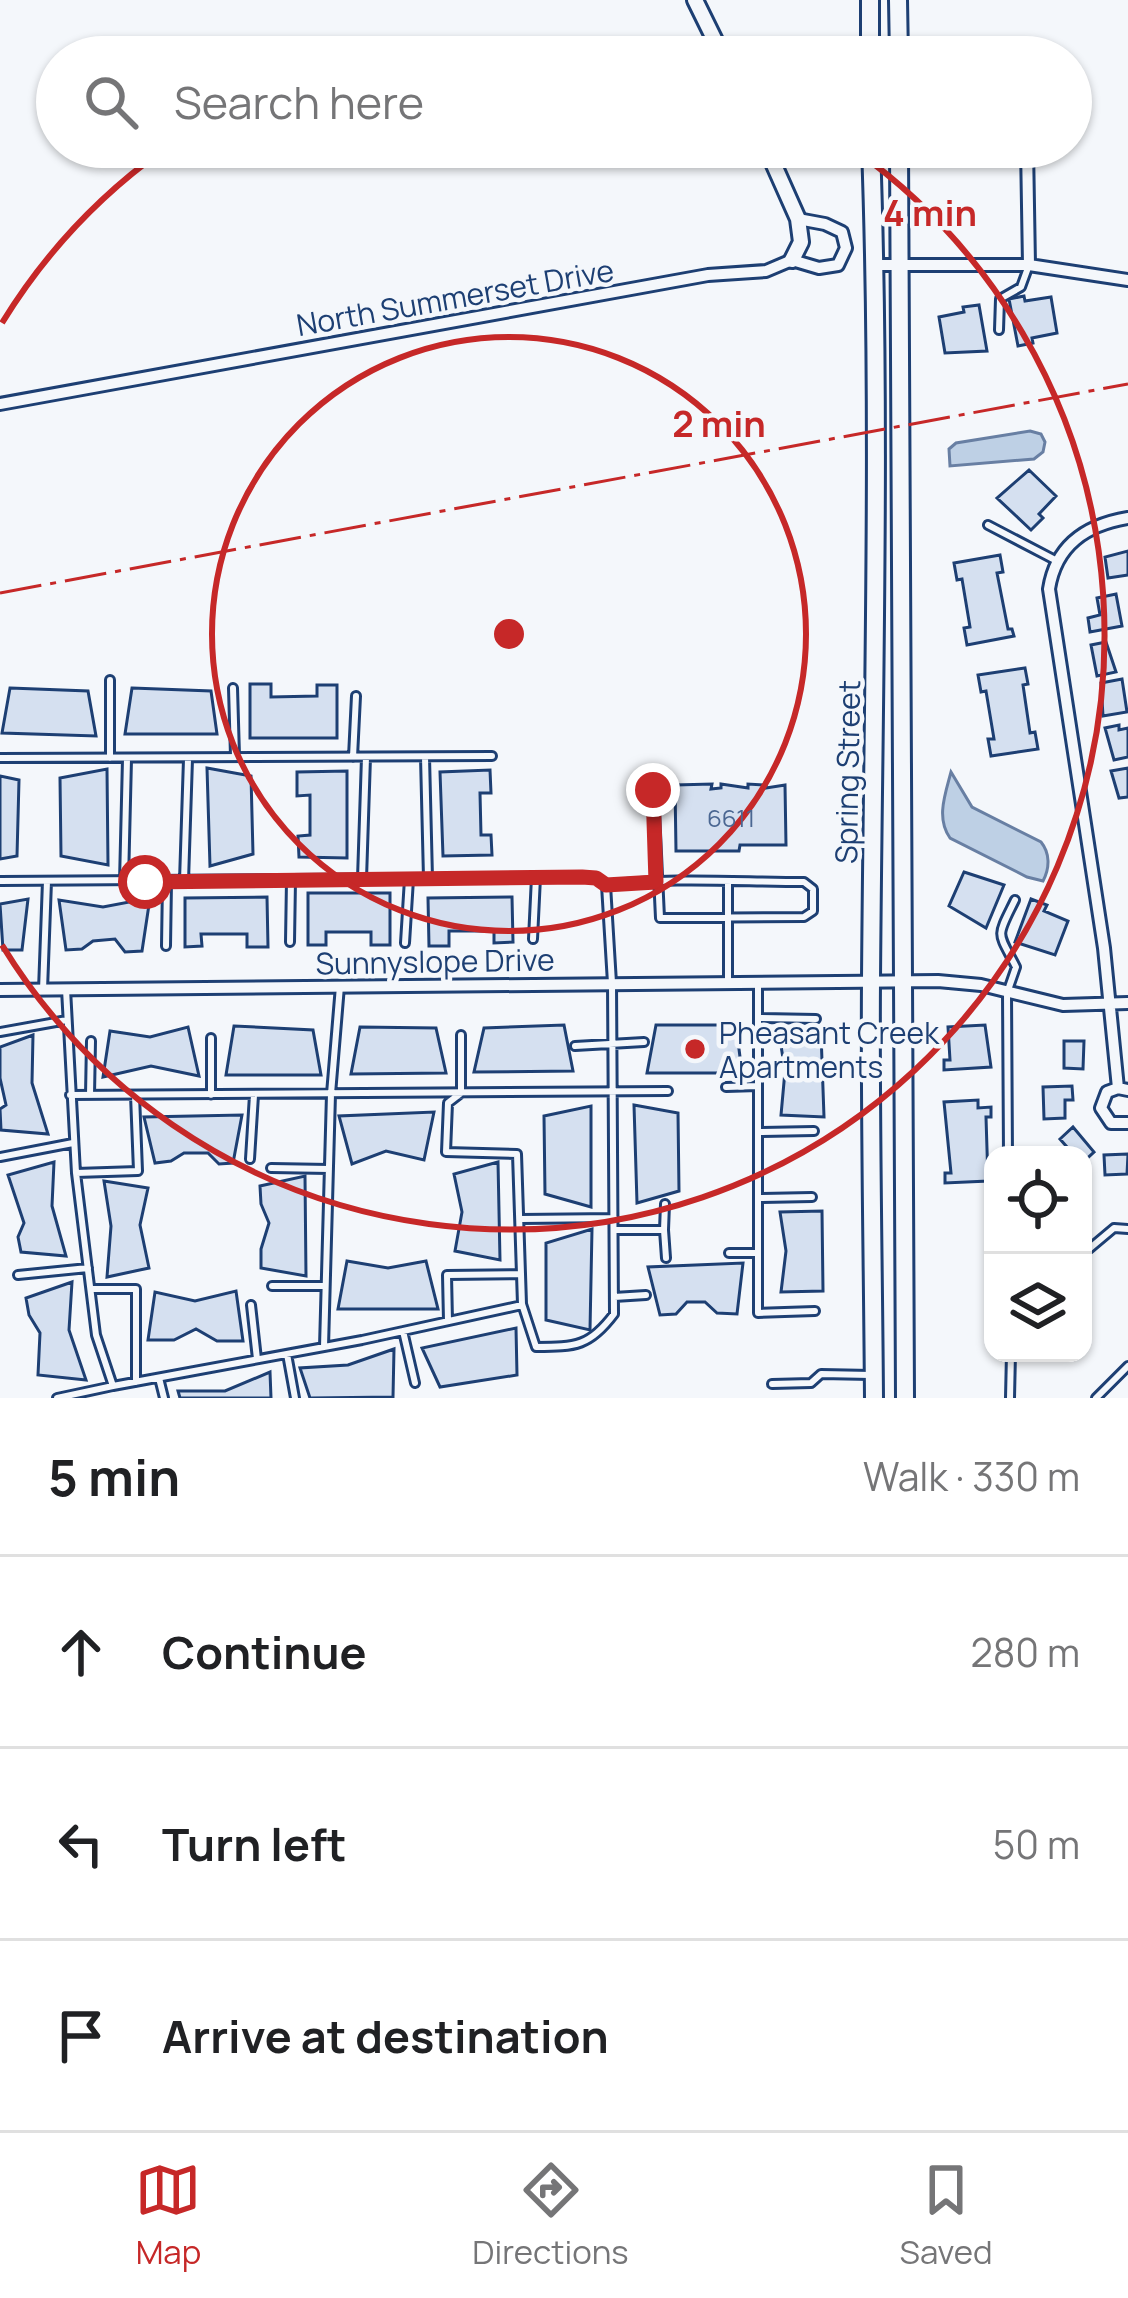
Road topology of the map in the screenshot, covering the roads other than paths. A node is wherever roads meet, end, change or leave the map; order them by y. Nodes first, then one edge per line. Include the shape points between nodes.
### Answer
1 (695, 0) edge
2 (870, 0) edge
3 (898, 0) edge
4 (713, 36) edge
5 (870, 36) edge
6 (899, 36) edge
7 (775, 168) edge
8 (872, 168) edge
9 (899, 168) edge
10 (1027, 168) edge
11 (798, 219) junction
12 (792, 260) junction
13 (875, 265) junction
14 (900, 265) junction
15 (1028, 265) junction
16 (1128, 280) edge
17 (999, 330) dead end
18 (0, 404) edge
19 (1128, 518) edge
20 (988, 525) dead end
21 (1057, 561) junction
22 (110, 680) dead end
23 (233, 688) dead end
24 (356, 696) dead end
25 (492, 756) dead end
26 (352, 757) junction
27 (365, 757) junction
28 (425, 757) junction
29 (0, 758) edge
30 (110, 758) junction
31 (127, 758) junction
32 (188, 758) junction
33 (235, 758) junction
34 (653, 790) dead end
35 (536, 877) junction
36 (428, 878) junction
37 (362, 879) junction
38 (409, 879) junction
39 (291, 880) junction
40 (0, 881) edge
41 (47, 881) junction
42 (167, 881) junction
43 (184, 881) junction
44 (124, 882) junction
45 (656, 882) junction
46 (728, 882) junction
47 (606, 885) junction
48 (1015, 899) dead end
49 (728, 919) junction
50 (533, 939) dead end
51 (290, 942) dead end
52 (405, 943) dead end
53 (166, 946) dead end
54 (871, 981) junction
55 (905, 981) junction
56 (728, 982) junction
57 (758, 982) junction
58 (612, 983) junction
59 (340, 986) junction
60 (65, 989) junction
61 (0, 990) edge
62 (43, 990) junction
63 (1007, 993) junction
64 (1128, 1003) edge
65 (1111, 1004) junction
66 (758, 1018) junction
67 (816, 1019) dead end
68 (67, 1020) junction
69 (0, 1032) edge
70 (461, 1035) dead end
71 (211, 1038) dead end
72 (91, 1041) dead end
73 (644, 1042) dead end
74 (612, 1045) junction
75 (575, 1046) dead end
76 (758, 1086) junction
77 (726, 1087) dead end
78 (1123, 1089) edge
79 (668, 1091) dead end
80 (613, 1092) junction
81 (461, 1093) junction
82 (332, 1094) junction
83 (135, 1095) junction
84 (211, 1095) junction
85 (254, 1095) junction
86 (70, 1096) junction
87 (90, 1096) junction
88 (1128, 1123) edge
89 (814, 1131) dead end
90 (758, 1132) junction
91 (73, 1143) junction
92 (1008, 1146) edge
93 (0, 1157) edge
94 (250, 1160) dead end
95 (271, 1168) dead end
96 (329, 1169) junction
97 (76, 1173) junction
98 (873, 1177) junction
99 (905, 1178) junction
100 (812, 1197) dead end
101 (758, 1198) junction
102 (665, 1204) dead end
103 (614, 1218) junction
104 (521, 1219) junction
105 (1128, 1228) edge
106 (614, 1229) junction
107 (664, 1230) junction
108 (1092, 1246) edge
109 (728, 1253) dead end
110 (758, 1253) junction
111 (666, 1258) dead end
112 (88, 1268) junction
113 (520, 1274) junction
114 (18, 1275) dead end
115 (272, 1286) dead end
116 (326, 1286) junction
117 (91, 1289) junction
118 (646, 1295) dead end
119 (614, 1297) junction
120 (522, 1304) junction
121 (251, 1305) dead end
122 (815, 1311) dead end
123 (448, 1321) junction
124 (403, 1331) junction
125 (324, 1347) junction
126 (287, 1354) junction
127 (256, 1359) junction
128 (1011, 1362) edge
129 (1128, 1366) edge
130 (874, 1375) junction
131 (159, 1378) junction
132 (136, 1382) junction
133 (415, 1383) dead end
134 (772, 1384) dead end
135 (113, 1386) junction
136 (57, 1398) edge
137 (164, 1398) edge
138 (296, 1398) edge
139 (874, 1398) edge
140 (905, 1398) edge
141 (1010, 1398) edge
142 (1096, 1398) edge

1 - 4 street
2 - 5 main road
3 - 6 main road
7 - 11 street
8 - 13 main road, Spring Street
9 - 14 main road, Spring Street
10 - 15 street
11 - 12 street via 801,242
11 - 12 street, North Summerset Drive via 842,232 846,248 838,265
12 - 18 street, North Summerset Drive via 766,271
13 - 14 street
13 - 54 main road, Spring Street
14 - 15 street
14 - 55 main road, Spring Street
15 - 16 street
15 - 17 lane via 1021,287 1000,299
19 - 21 street via 1070,542
20 - 21 lane
21 - 65 street via 1050,606
22 - 30 lane
23 - 33 lane
24 - 26 lane
25 - 28 lane
26 - 27 lane
26 - 33 lane
27 - 28 lane
27 - 37 lane
28 - 36 lane
29 - 30 lane
30 - 31 lane
31 - 32 lane
31 - 44 lane
32 - 33 lane
32 - 43 lane
34 - 45 lane
35 - 36 lane
35 - 47 lane
35 - 50 lane
36 - 38 lane
37 - 38 lane
37 - 39 lane
38 - 52 lane
39 - 43 lane
39 - 51 lane
40 - 41 lane
41 - 44 lane
41 - 62 lane
42 - 43 lane
42 - 44 lane
42 - 53 lane
45 - 46 lane
45 - 47 lane
45 - 49 lane via 660,918
46 - 49 lane
46 - 49 lane via 803,882 813,889 810,916
47 - 58 lane
48 - 63 lane via 1001,930 1016,967
49 - 56 lane
54 - 55 street, Sunnyslope Drive
54 - 57 street, Sunnyslope Drive
54 - 98 main road, Spring Street
55 - 63 street, Sunnyslope Drive
55 - 99 main road, Spring Street
56 - 57 street, Sunnyslope Drive
56 - 58 street, Sunnyslope Drive
57 - 66 lane
58 - 59 street, Sunnyslope Drive
58 - 74 lane
59 - 60 street, Sunnyslope Drive
59 - 82 lane
60 - 62 street, Sunnyslope Drive
60 - 68 lane
61 - 62 street, Sunnyslope Drive
63 - 65 street, Sunnyslope Drive via 1063,1005
63 - 92 lane
64 - 65 street, Sunnyslope Drive
65 - 78 street
66 - 67 lane
66 - 76 lane
68 - 69 lane
68 - 86 lane
70 - 81 lane
71 - 84 lane
72 - 87 lane
73 - 74 lane
74 - 75 lane
74 - 80 lane
76 - 77 lane
76 - 90 lane
78 - 88 street via 1103,1097 1101,1108 1111,1123
79 - 80 lane
80 - 81 lane
80 - 103 lane
81 - 82 lane
81 - 104 lane via 448,1103 446,1152 517,1154
82 - 85 lane
82 - 96 lane
83 - 84 lane
83 - 87 lane
83 - 97 lane via 139,1171
84 - 85 lane
85 - 94 lane
86 - 87 lane
86 - 91 lane
89 - 90 lane
90 - 101 lane
91 - 93 lane
91 - 97 lane
95 - 96 lane
96 - 116 lane
97 - 112 lane
98 - 99 main road
98 - 130 main road, Spring Street
99 - 140 main road, Spring Street
100 - 101 lane
101 - 110 lane
102 - 107 lane
103 - 104 lane
103 - 106 lane
104 - 113 lane
105 - 108 lane via 1114,1228
106 - 107 lane
106 - 119 lane
107 - 111 lane
109 - 110 lane
110 - 122 lane via 758,1313
112 - 114 lane
112 - 117 lane
113 - 120 lane
113 - 123 lane via 447,1275
115 - 116 lane
116 - 125 lane
117 - 132 lane via 136,1289
117 - 135 lane
118 - 119 lane
119 - 120 lane via 614,1314 599,1335 557,1347 536,1347
120 - 123 lane
121 - 127 lane
123 - 124 lane
124 - 125 lane
124 - 133 lane
125 - 126 lane
126 - 127 lane
126 - 138 lane
127 - 131 lane
128 - 141 lane
129 - 142 lane
130 - 134 lane
130 - 139 main road, Spring Street
131 - 132 lane
131 - 137 lane
132 - 135 lane
135 - 136 lane

